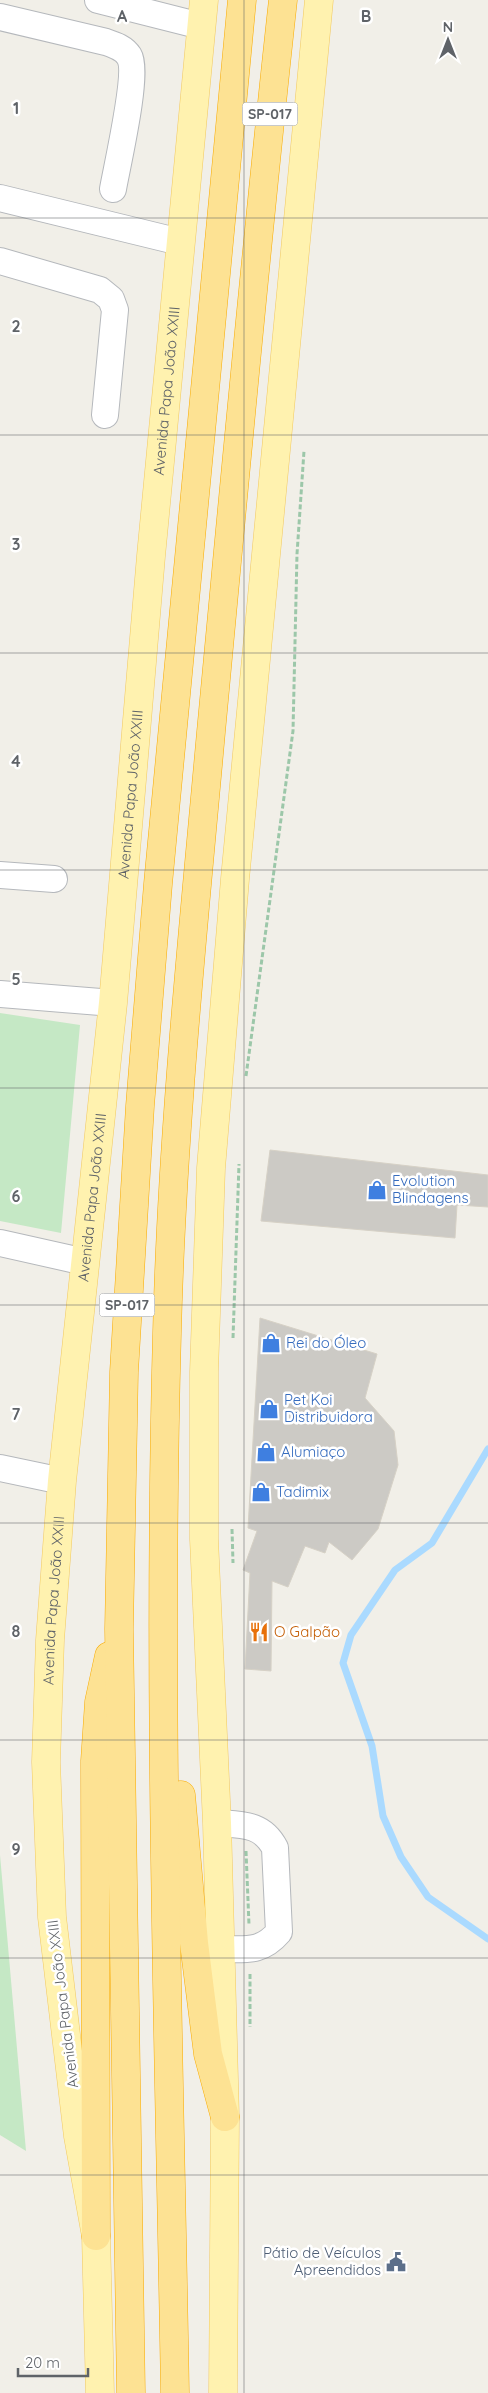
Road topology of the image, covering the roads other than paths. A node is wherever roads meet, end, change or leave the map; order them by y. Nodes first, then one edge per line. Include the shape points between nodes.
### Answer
1 (98, 0) edge
2 (242, 0) edge
3 (283, 0) edge
4 (319, 0) edge
5 (202, 13) edge
6 (0, 17) edge
7 (113, 189) dead end
8 (0, 198) edge
9 (180, 242) junction
10 (0, 261) edge
11 (105, 415) dead end
12 (0, 876) edge
13 (54, 879) dead end
14 (0, 994) edge
15 (113, 1003) junction
16 (0, 1244) edge
17 (85, 1262) junction
18 (0, 1468) edge
19 (62, 1481) junction
20 (119, 1629) junction
21 (161, 1634) junction
22 (217, 1823) junction
23 (220, 1949) junction
24 (225, 2117) junction
25 (96, 2236) junction
26 (100, 2393) edge
27 (131, 2393) edge
28 (175, 2393) edge
29 (223, 2393) edge

1 - 5 street
2 - 20 highway, SP-017 via 139,1115 124,1372
3 - 21 highway, SP-017 via 258,229 188,984 173,1181
4 - 22 main road via 235,870 211,1168 204,1372 204,1539
5 - 9 main road, Avenida Papa João XXIII
6 - 7 street via 106,42 121,48 129,56 132,81
8 - 9 street
9 - 15 main road, Avenida Papa João XXIII
10 - 11 street via 100,290 111,299 115,310
12 - 13 street
14 - 15 street
15 - 17 main road, Avenida Papa João XXIII
16 - 17 street
17 - 19 main road, Avenida Papa João XXIII
18 - 19 street
19 - 25 main road, Avenida Papa João XXIII via 50,1640 46,1762 48,1844 52,1917 78,2136
20 - 25 highway via 99,1702 95,1761
20 - 27 highway, SP-017
21 - 24 highway via 178,1742 185,1855 208,2054
21 - 28 highway, SP-017
22 - 23 main road
22 - 23 street via 244,1825 269,1836 275,1848 279,1932 262,1947
23 - 24 main road
24 - 29 main road
25 - 26 main road, Avenida Papa João XXIII

